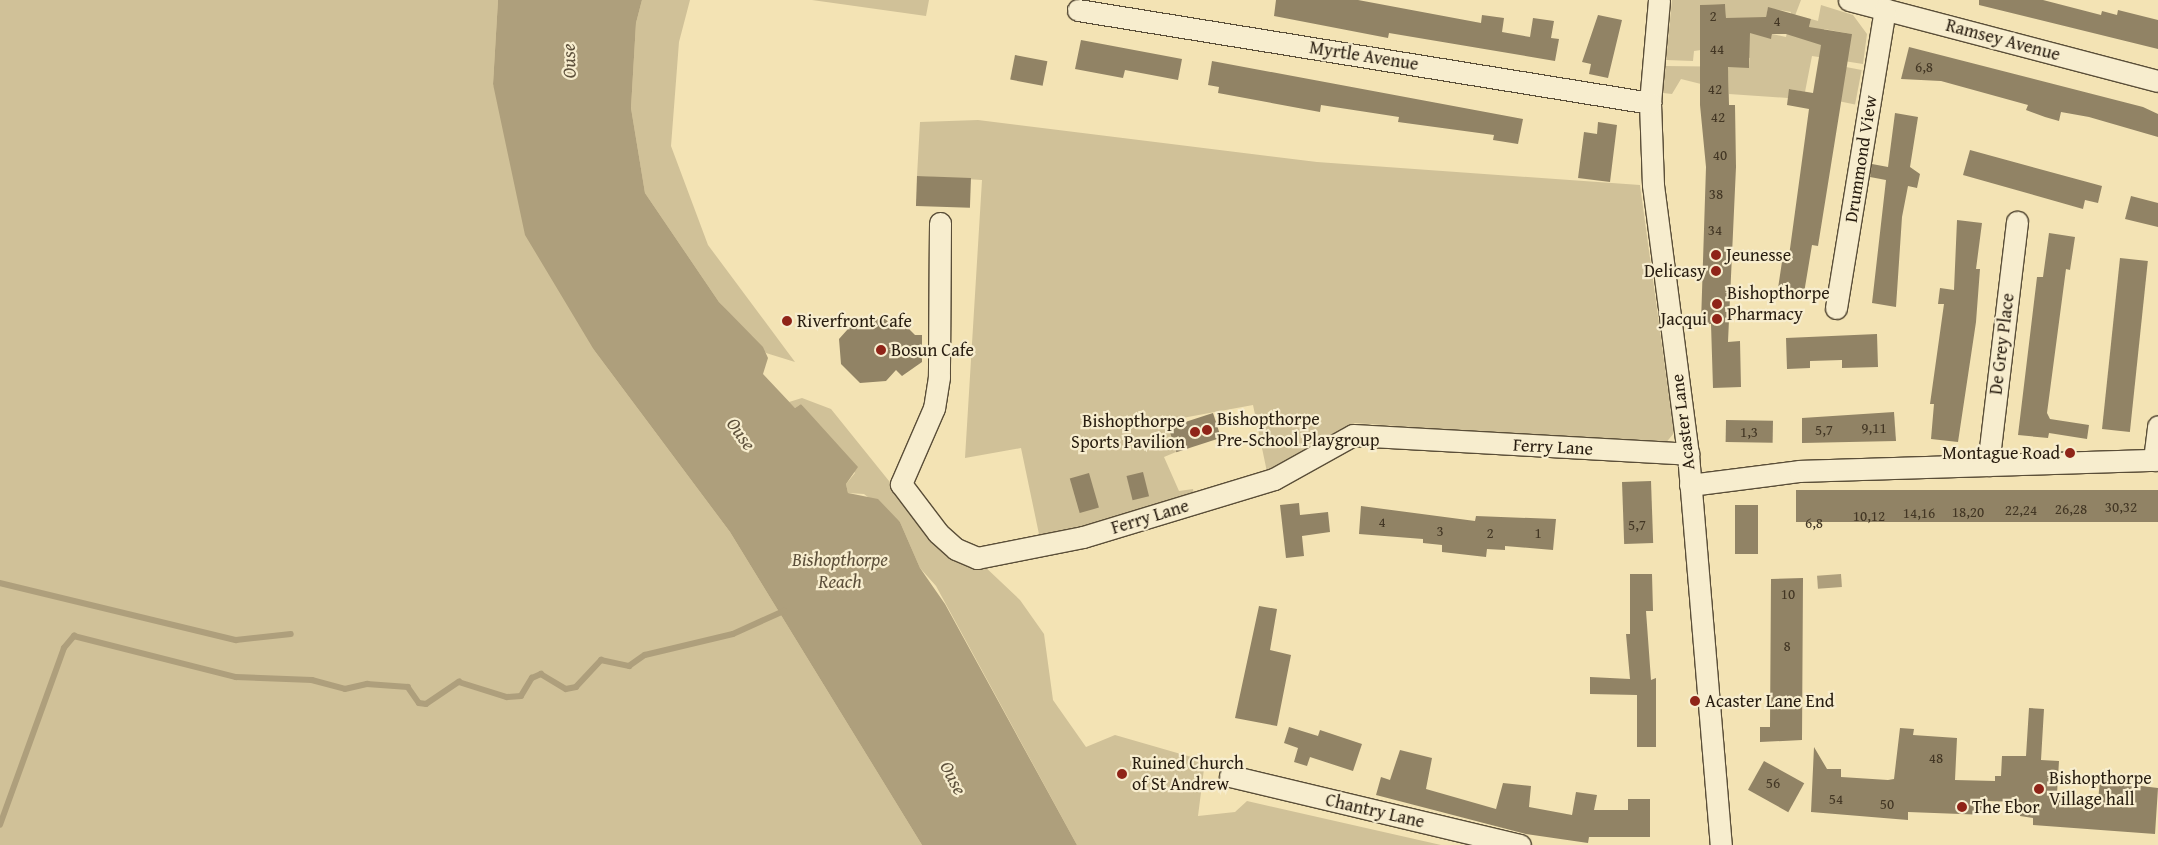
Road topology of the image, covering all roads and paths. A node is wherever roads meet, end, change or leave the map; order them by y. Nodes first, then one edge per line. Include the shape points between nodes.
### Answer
1 (1659, 0) edge
2 (1849, 0) edge
3 (1885, 9) junction
4 (1078, 10) dead end
5 (2158, 80) edge
6 (1650, 102) junction
7 (2017, 222) dead end
8 (940, 223) dead end
9 (1836, 308) dead end
10 (2158, 426) edge
11 (1688, 454) junction
12 (2156, 460) edge
13 (1988, 465) junction
14 (1690, 485) junction
15 (1230, 776) dead end
16 (1520, 845) edge
17 (1721, 845) edge

1 - 6 street, Acaster Lane
2 - 3 street, Ramsey Avenue
3 - 5 street, Ramsey Avenue
3 - 9 street, Drummond View
4 - 6 street, Myrtle Avenue
6 - 11 street, Acaster Lane via 1659,243
7 - 13 street, De Grey Place
8 - 11 street, Ferry Lane via 939,377 934,408 901,484 938,534 956,549 977,558 1083,537 1274,479 1353,436 1374,433
10 - 12 street
11 - 14 street, Acaster Lane
12 - 13 street
13 - 14 street via 1800,471
14 - 17 street, Acaster Lane
15 - 16 street, Chantry Lane

